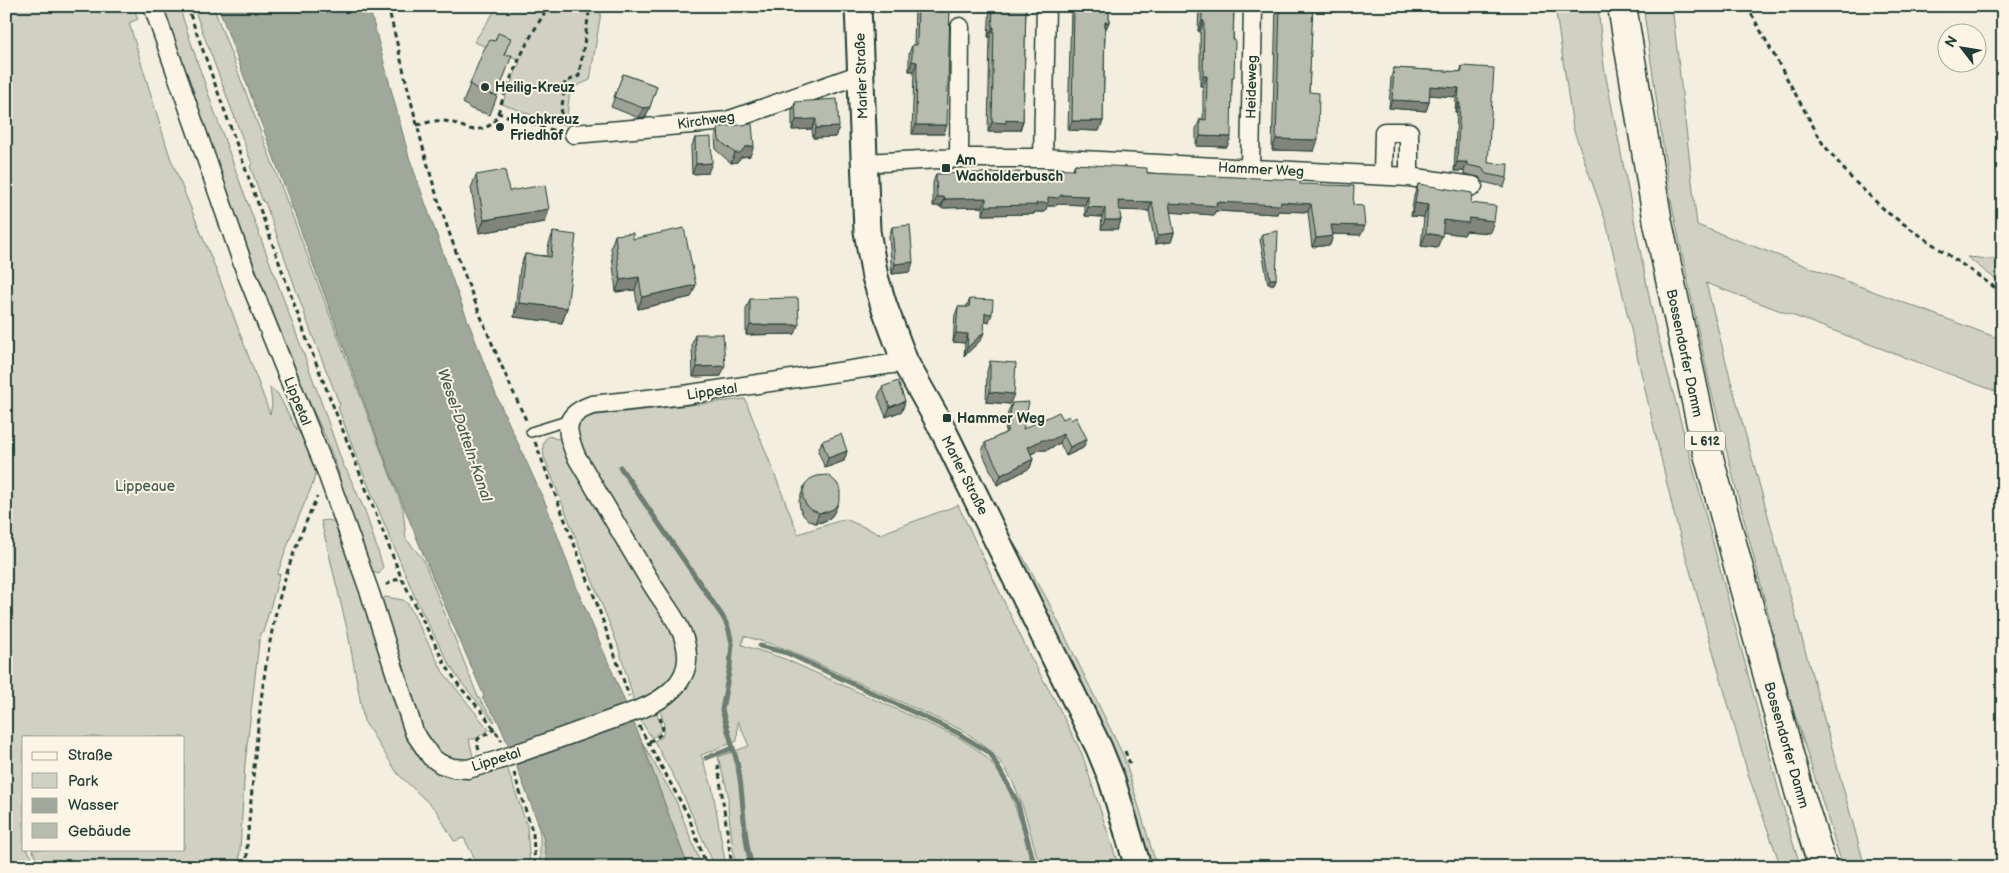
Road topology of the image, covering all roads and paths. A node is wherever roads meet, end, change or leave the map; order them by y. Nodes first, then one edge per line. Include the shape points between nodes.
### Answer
1 (153, 6) edge
2 (187, 6) edge
3 (549, 6) edge
4 (590, 6) edge
5 (858, 6) edge
6 (1046, 6) edge
7 (1253, 6) edge
8 (1622, 6) edge
9 (1747, 6) edge
10 (960, 28) dead end
11 (861, 74) junction
12 (498, 113) junction
13 (417, 125) dead end
14 (566, 133) junction
15 (959, 158) junction
16 (1043, 158) junction
17 (864, 163) junction
18 (1250, 168) junction
19 (1383, 175) junction
20 (1409, 177) junction
21 (1473, 186) dead end
22 (2003, 293) edge
23 (906, 362) junction
24 (570, 420) junction
25 (531, 432) dead end
26 (327, 473) junction
27 (662, 724) dead end
28 (494, 729) junction
29 (649, 742) dead end
30 (477, 743) dead end
31 (505, 757) junction
32 (718, 765) dead end
33 (468, 859) dead end
34 (247, 867) edge
35 (472, 867) edge
36 (535, 867) edge
37 (732, 867) edge
38 (1138, 867) edge
39 (1823, 867) edge

1 - 26 street, Lippetal via 245,270
2 - 28 path via 307,340 400,577 450,672
3 - 12 path via 512,72
4 - 14 path via 579,76 565,82
5 - 11 main road, Marler Straße
6 - 16 street
7 - 18 street, Heideweg
8 - 39 highway, Bossendorfer Damm / L 612 via 1658,223 1705,443 1799,791
9 - 22 path via 1823,144 1852,179 1888,213
10 - 15 street
11 - 14 street, Kirchweg via 727,120
11 - 17 main road, Marler Straße
12 - 13 path via 494,124 479,130 442,120
12 - 14 path
15 - 16 street, Hammer Weg
15 - 17 street, Hammer Weg
16 - 18 street, Hammer Weg
17 - 23 main road, Marler Straße via 870,254 884,306
18 - 19 street, Hammer Weg
19 - 20 street, Hammer Weg
19 - 20 street via 1384,132 1409,132
20 - 21 street, Hammer Weg
23 - 24 street, Lippetal via 684,395 592,405 579,410
23 - 38 main road, Marler Straße via 941,426 1084,716 1112,780
24 - 25 lane
24 - 31 street, Lippetal, bridge via 568,436 576,456 679,627 687,660 675,687 655,704
26 - 31 street, Lippetal via 421,745 431,757 453,768 468,769
26 - 34 path via 292,556 277,607 264,671
27 - 29 path via 664,728 660,735
28 - 30 path via 480,737
28 - 31 path
31 - 36 path via 533,834
32 - 37 path
33 - 35 path

